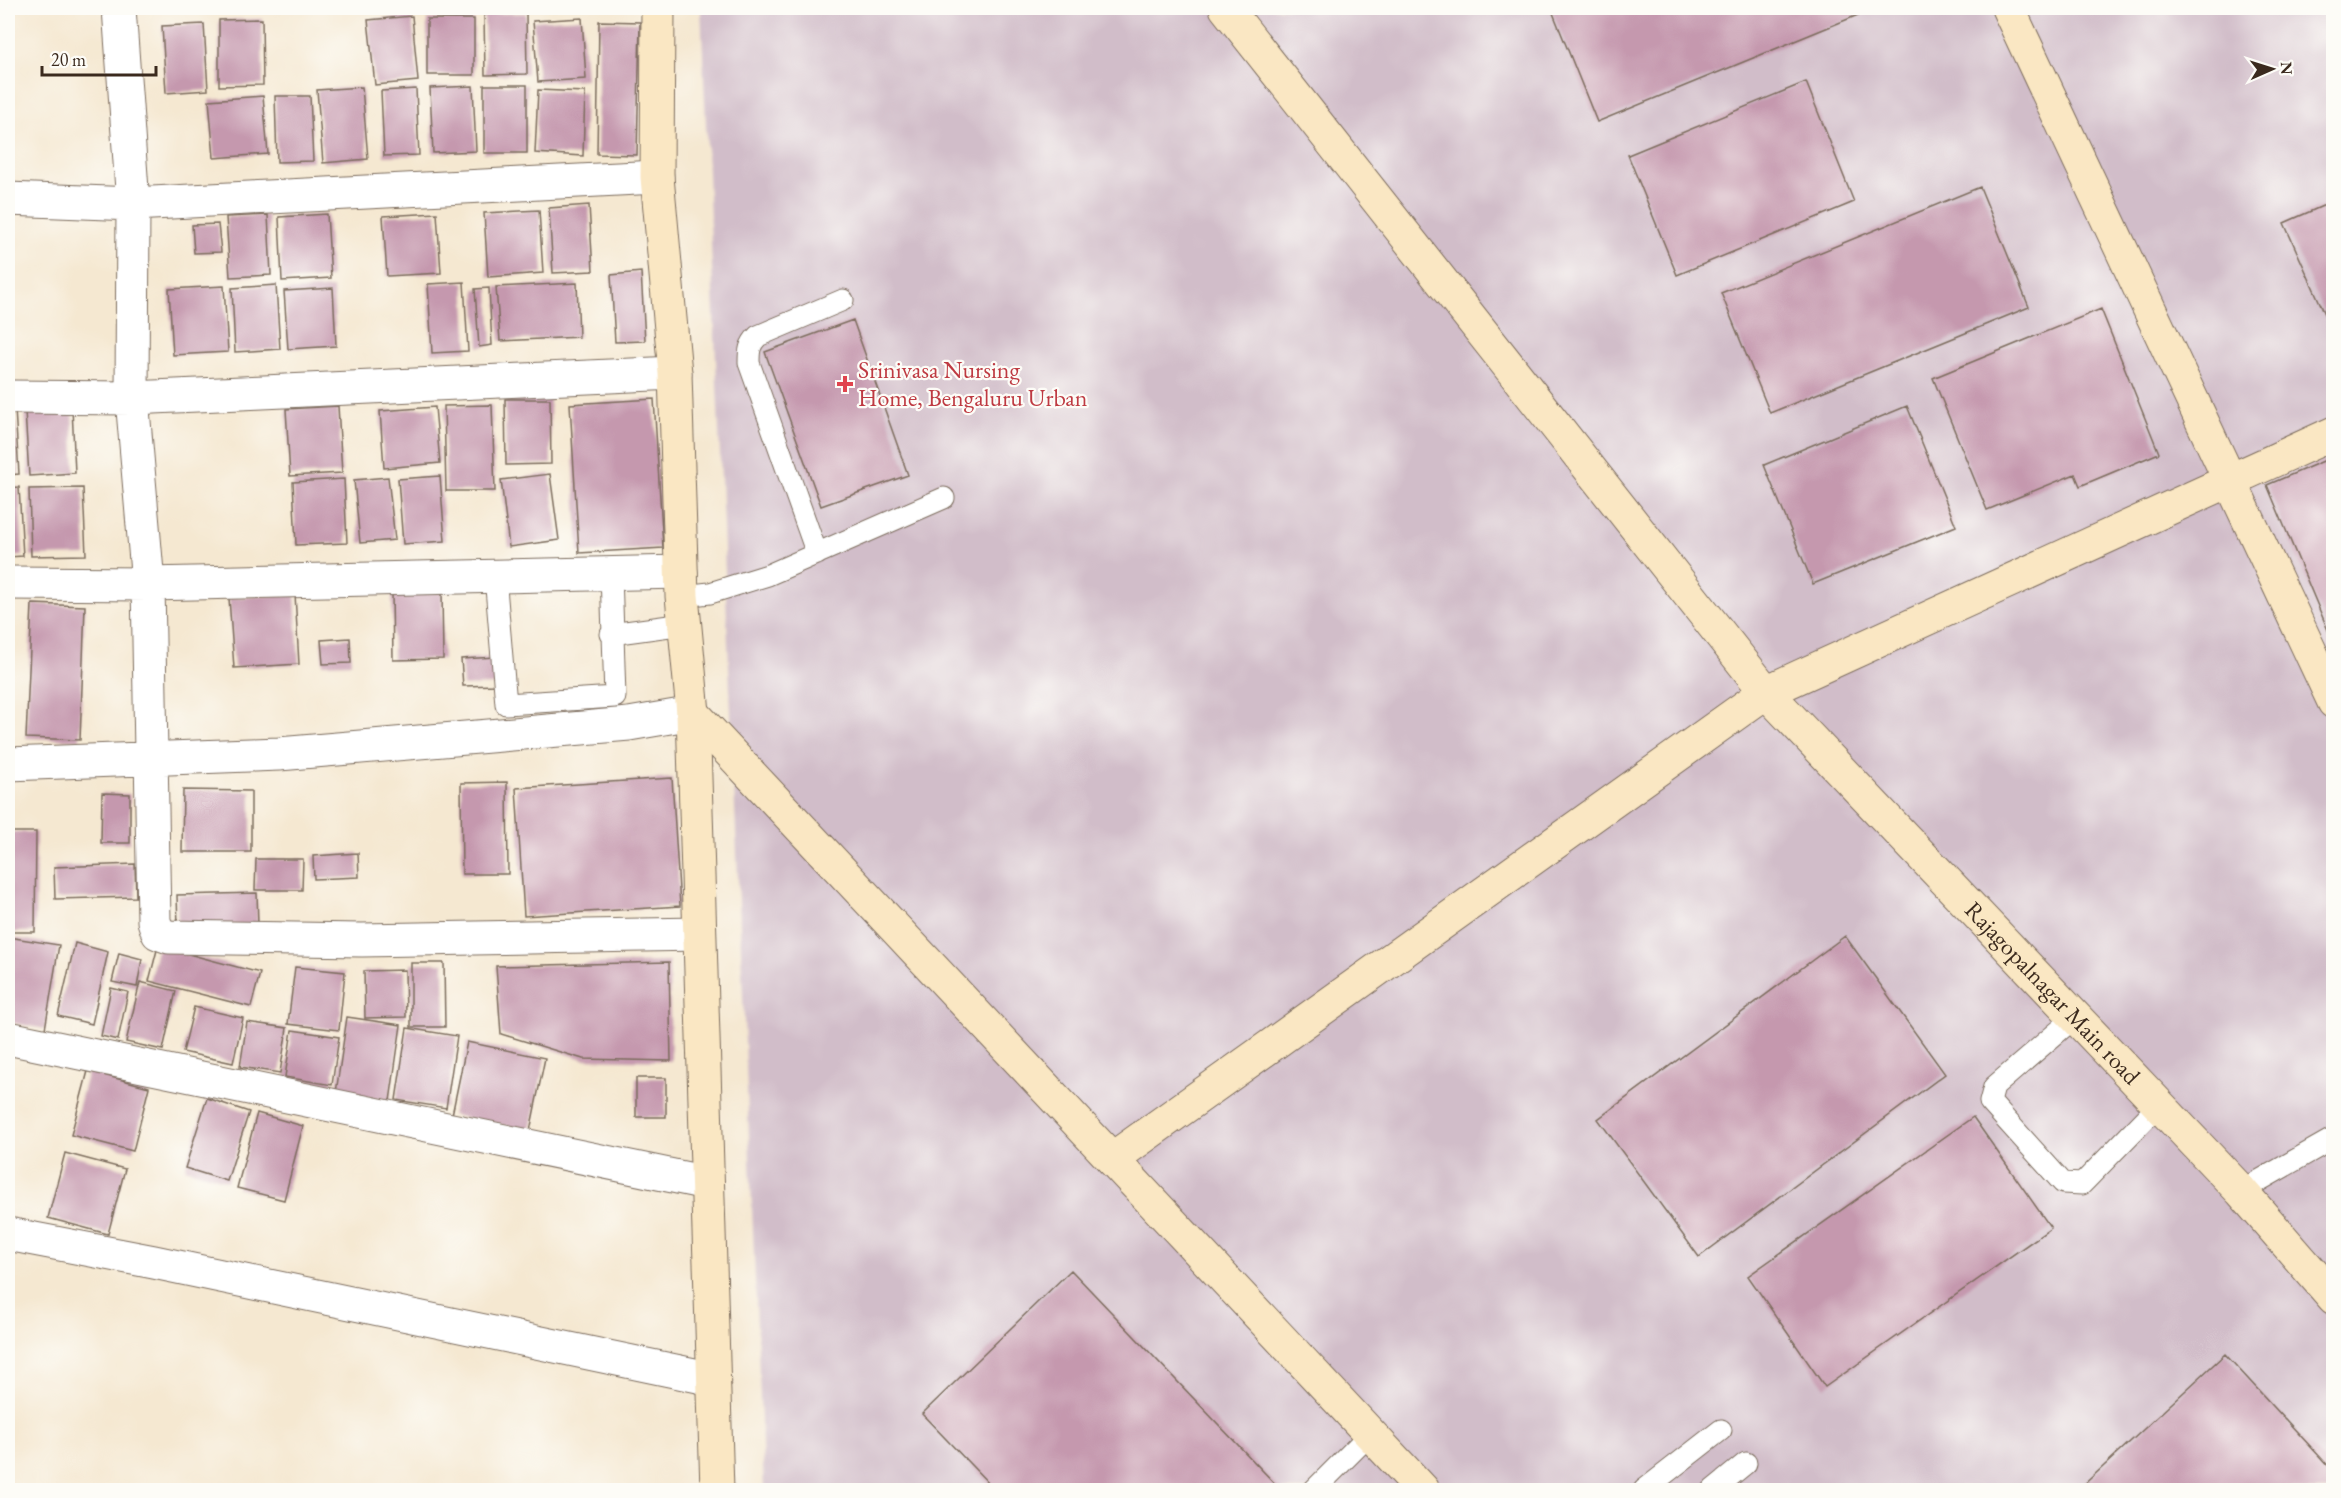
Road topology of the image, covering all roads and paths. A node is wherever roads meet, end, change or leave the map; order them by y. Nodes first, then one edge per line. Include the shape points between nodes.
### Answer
1 (119, 8) edge
2 (658, 8) edge
3 (1226, 8) edge
4 (2008, 8) edge
5 (657, 177) junction
6 (8, 199) edge
7 (133, 204) junction
8 (843, 300) dead end
9 (675, 373) junction
10 (8, 397) edge
11 (132, 398) junction
12 (2334, 433) edge
13 (2231, 480) junction
14 (944, 498) dead end
15 (817, 554) junction
16 (611, 573) junction
17 (495, 576) junction
18 (8, 583) edge
19 (148, 584) junction
20 (682, 597) junction
21 (611, 634) junction
22 (1766, 692) junction
23 (2334, 702) edge
24 (693, 713) junction
25 (152, 759) junction
26 (8, 764) edge
27 (699, 934) junction
28 (2075, 1017) junction
29 (8, 1038) edge
30 (2159, 1105) junction
31 (2334, 1138) edge
32 (1112, 1159) junction
33 (707, 1183) junction
34 (2241, 1191) junction
35 (8, 1234) edge
36 (2334, 1298) edge
37 (713, 1379) junction
38 (1721, 1430) dead end
39 (1370, 1434) junction
40 (1746, 1463) dead end
41 (717, 1491) edge
42 (1314, 1491) edge
43 (1423, 1491) edge
44 (1644, 1491) edge
45 (1713, 1491) edge

1 - 7 street
2 - 5 street
3 - 22 street, Rajagopalnagar Main road
4 - 13 street
5 - 7 street
5 - 9 street
6 - 7 street
7 - 11 street
8 - 15 lane via 758,336 749,352 749,363
9 - 11 street
9 - 20 street
10 - 11 street
11 - 19 street
12 - 13 street
13 - 22 street
13 - 23 street
14 - 15 lane
15 - 20 lane via 729,588
16 - 17 street
16 - 20 street
16 - 21 lane
17 - 19 street
17 - 21 lane via 506,704 615,697
18 - 19 street
19 - 25 street
20 - 21 lane
20 - 24 street
22 - 28 street, Rajagopalnagar Main road
22 - 32 street
24 - 25 street via 629,724 302,752
24 - 27 street
24 - 32 street
25 - 26 street
25 - 27 street via 154,921 158,933 169,937 362,940
27 - 33 street
28 - 30 street, Rajagopalnagar Main road
28 - 30 lane via 1994,1087 1990,1102 2063,1183 2082,1184
29 - 33 street
30 - 34 street, Rajagopalnagar Main road
31 - 34 lane
32 - 39 street
33 - 37 street
34 - 36 street, Rajagopalnagar Main road
35 - 37 street
37 - 41 street
38 - 44 lane
39 - 42 lane
39 - 43 street
40 - 45 lane

